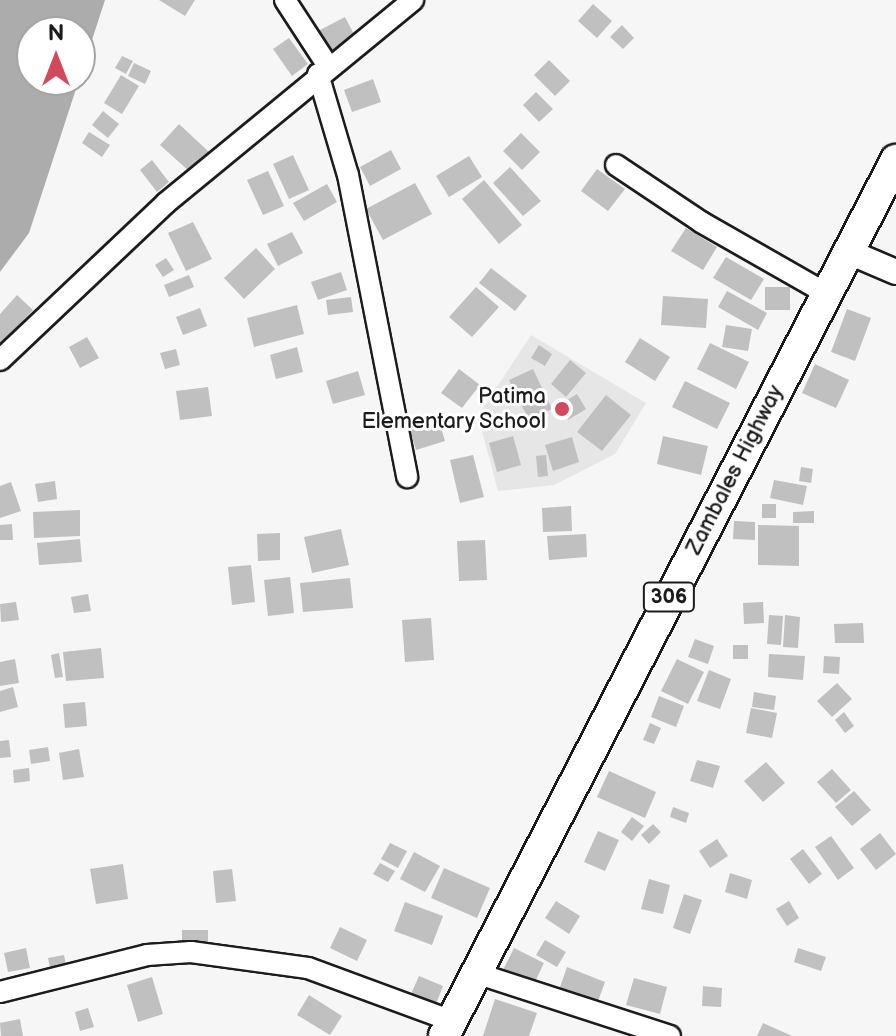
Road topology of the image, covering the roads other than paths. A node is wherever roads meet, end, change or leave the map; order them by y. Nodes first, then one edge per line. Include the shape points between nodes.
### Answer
1 (285, 0) edge
2 (413, 0) edge
3 (323, 70) junction
4 (896, 160) edge
5 (616, 165) dead end
6 (849, 252) junction
7 (896, 272) edge
8 (827, 294) junction
9 (0, 360) edge
10 (407, 477) dead end
11 (476, 973) junction
12 (0, 992) edge
13 (448, 1028) edge
14 (670, 1036) edge

1 - 3 street
2 - 3 street
3 - 9 street via 166,203
3 - 10 street
4 - 6 main road, Zambales Highway / 306
5 - 8 street via 701,222
6 - 7 street
6 - 8 main road, Zambales Highway / 306
8 - 11 main road, Zambales Highway / 306
11 - 13 main road, Zambales Highway / 306
11 - 14 street
12 - 13 street via 147,955 191,952 308,968

